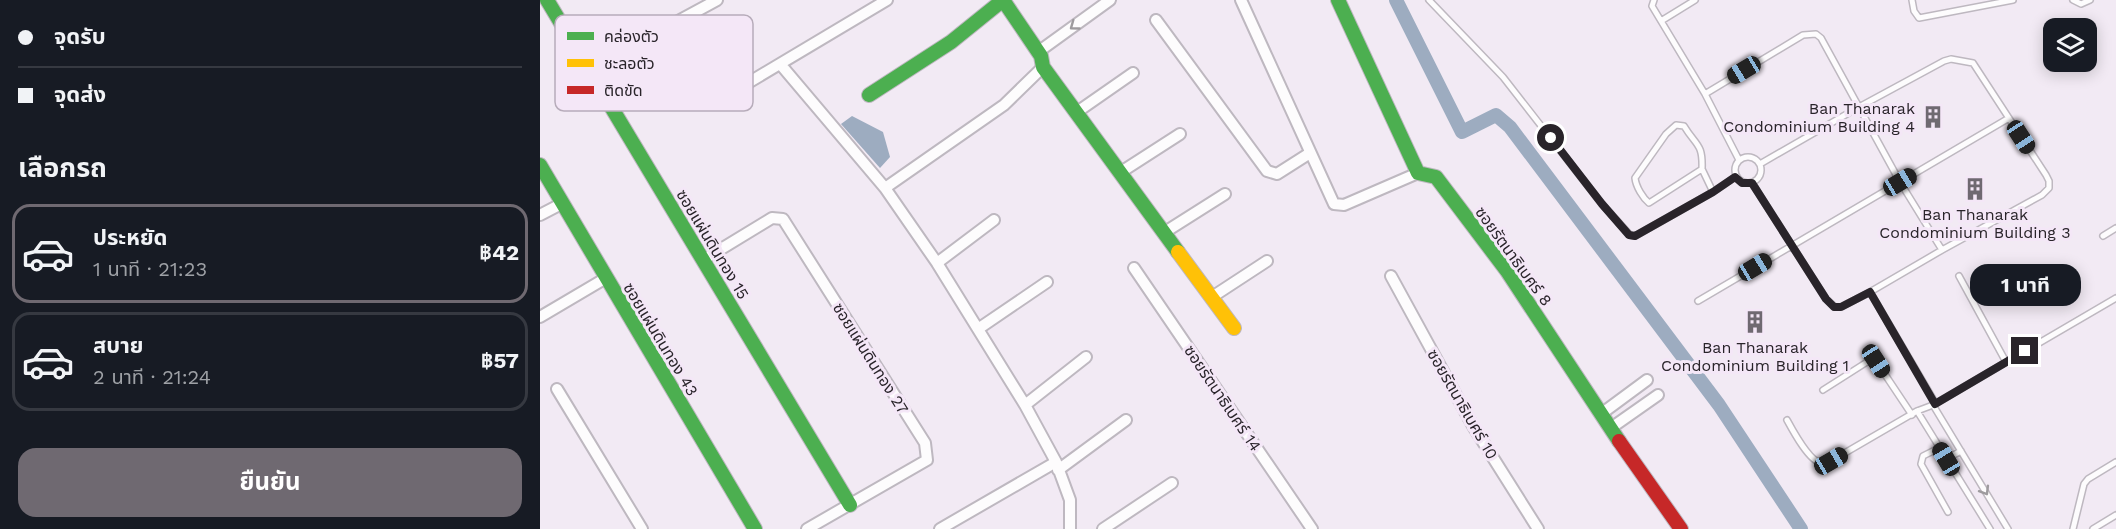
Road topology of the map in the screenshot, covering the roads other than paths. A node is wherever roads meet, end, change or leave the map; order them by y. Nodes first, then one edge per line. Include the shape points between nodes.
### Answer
1 (547, 0) edge
2 (717, 0) edge
3 (887, 0) edge
4 (1003, 0) edge
5 (1110, 0) edge
6 (1241, 0) edge
7 (1338, 0) edge
8 (1429, 0) edge
9 (1654, 0) edge
10 (1695, 0) edge
11 (1912, 0) edge
12 (2013, 0) edge
13 (2073, 0) edge
14 (2090, 0) edge
15 (556, 15) edge
16 (689, 15) edge
17 (1155, 20) dead end
18 (1661, 21) junction
19 (1038, 52) junction
20 (781, 65) junction
21 (1043, 67) junction
22 (1133, 73) dead end
23 (753, 81) edge
24 (1705, 94) junction
25 (869, 95) dead end
26 (1859, 107) junction
27 (614, 111) edge
28 (1077, 112) junction
29 (2008, 118) junction
30 (1180, 134) dead end
31 (1310, 153) junction
32 (1739, 160) junction
33 (1760, 164) junction
34 (540, 165) edge
35 (1702, 169) junction
36 (1121, 172) junction
37 (1418, 173) junction
38 (1735, 177) junction
39 (1900, 182) junction
40 (1752, 183) junction
41 (885, 189) junction
42 (1713, 192) junction
43 (1225, 194) dead end
44 (563, 203) junction
45 (540, 215) edge
46 (994, 220) dead end
47 (2116, 228) edge
48 (1165, 232) junction
49 (2103, 236) dead end
50 (1792, 245) junction
51 (1942, 250) junction
52 (703, 260) junction
53 (1267, 261) dead end
54 (937, 263) junction
55 (1134, 268) dead end
56 (1391, 276) dead end
57 (1959, 276) dead end
58 (606, 278) junction
59 (1047, 282) dead end
60 (1870, 292) junction
61 (1212, 297) junction
62 (2116, 297) edge
63 (1698, 301) dead end
64 (540, 317) edge
65 (1234, 328) dead end
66 (978, 330) junction
67 (1086, 357) dead end
68 (2006, 362) junction
69 (1647, 380) dead end
70 (557, 389) dead end
71 (1823, 390) dead end
72 (1658, 395) dead end
73 (1934, 404) junction
74 (1025, 405) junction
75 (1914, 413) junction
76 (1601, 414) junction
77 (1126, 420) dead end
78 (1787, 420) dead end
79 (1611, 428) junction
80 (1939, 448) junction
81 (1961, 451) junction
82 (1946, 459) junction
83 (2116, 462) edge
84 (1057, 466) junction
85 (1172, 483) dead end
86 (850, 505) junction
87 (1947, 512) dead end
88 (2116, 515) edge
89 (2000, 516) junction
90 (1989, 526) edge
91 (642, 529) edge
92 (755, 529) edge
93 (807, 529) edge
94 (940, 529) edge
95 (1070, 529) edge
96 (1103, 529) edge
97 (1312, 529) edge
98 (1538, 529) edge
99 (1681, 529) edge
100 (2008, 529) edge
101 (2073, 529) edge
102 (2093, 529) edge

1 - 15 street, ซอยแผ่นดินทอง 15
2 - 16 street
3 - 20 street
4 - 19 street
4 - 25 street via 951,42
5 -> 19 street
6 - 31 street
7 - 37 street
8 - 42 lane via 1503,77 1629,235 1635,236
9 - 18 lane via 1652,6
10 - 18 lane
11 - 12 lane via 1918,18
13 - 14 lane via 2081,4
17 - 31 street via 1267,171 1277,174
18 - 24 lane
19 - 21 street
20 - 23 street
20 - 41 street
21 - 28 street
21 - 41 street via 1004,105
22 - 28 street
24 - 26 lane via 1803,35 1816,34
24 - 32 lane
26 - 29 lane via 1951,59 1973,63
26 - 33 lane
26 - 39 lane
27 - 52 street, ซอยแผ่นดินทอง 15
28 - 36 street
29 - 39 lane
29 - 51 lane via 2046,175 2049,188
30 - 36 street
31 - 37 street via 1334,204 1344,205
32 - 33 lane via 1748,157
32 - 38 lane via 1734,168
33 - 40 lane via 1759,178
34 - 44 street, ซอยแผ่นดินทอง 43
35 - 35 lane via 1700,147 1684,126 1676,125 1635,182 1649,203
35 - 42 lane
36 - 48 street
37 - 76 street, ซอยรัตนาธิเบศร์ 8 via 1436,177 1507,271
38 - 40 lane via 1742,183
38 - 42 lane
39 - 50 lane
39 - 51 lane
40 - 50 lane
41 - 54 street
43 - 48 street
44 - 45 street
44 - 58 street, ซอยแผ่นดินทอง 43
46 - 54 street
47 - 49 lane
48 - 61 street
50 - 60 lane via 1834,307
50 - 63 lane
51 - 60 lane
52 - 86 street, ซอยแผ่นดินทอง 15
52 - 86 street, ซอยแผ่นดินทอง 27 via 772,218 783,219 925,443 927,460
53 - 61 street
54 - 66 street
55 - 97 street, ซอยรัตนาธิเบศร์ 14
56 - 98 street, ซอยรัตนาธิเบศร์ 10 via 1473,426
57 - 68 lane
58 - 64 street
58 - 92 street, ซอยแผ่นดินทอง 43
59 - 66 street
60 - 73 lane
61 - 65 street
62 - 68 lane
66 - 74 street
67 - 74 street
68 - 73 lane
69 - 76 street
70 - 91 street
71 - 75 lane via 1874,360
72 - 79 street
73 - 75 lane
73 - 81 lane
74 - 84 street
75 - 78 lane via 1822,464 1806,451
75 - 80 lane
76 - 79 street, ซอยรัตนาธิเบศร์ 8
77 - 84 street
79 - 99 street, ซอยรัตนาธิเบศร์ 8
80 - 82 lane
80 - 87 lane via 1923,456 1921,464
81 - 82 lane
81 -> 89 lane
82 - 90 lane
83 - 101 lane via 2084,484
84 - 94 street
84 - 95 street via 1070,500
85 - 96 street
86 - 93 street, ซอยแผ่นดินทอง 27
88 - 102 lane
89 - 90 lane
89 - 100 lane

